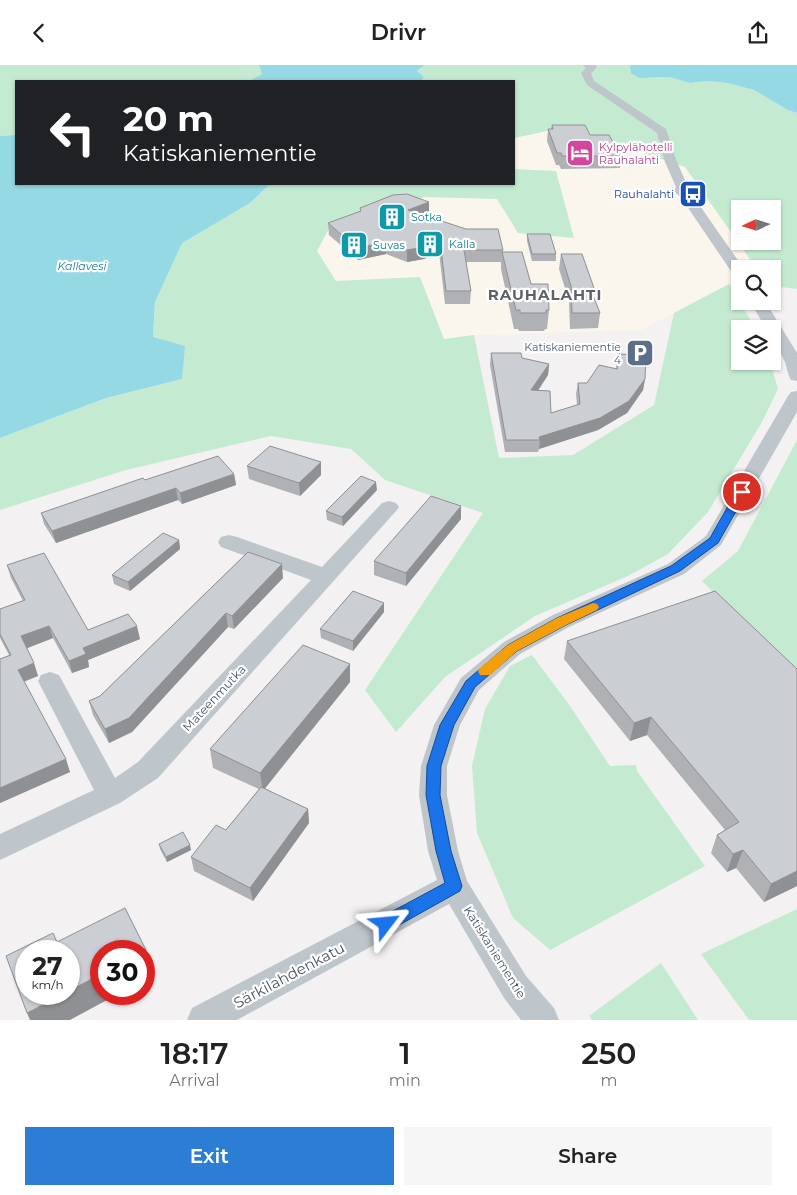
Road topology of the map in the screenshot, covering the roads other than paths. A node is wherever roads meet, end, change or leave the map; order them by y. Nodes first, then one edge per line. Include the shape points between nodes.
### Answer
1 (592, 66) edge
2 (731, 261) edge
3 (762, 310) edge
4 (797, 376) edge
5 (797, 396) edge
6 (389, 507) dead end
7 (229, 542) dead end
8 (324, 579) junction
9 (50, 681) dead end
10 (110, 795) junction
11 (0, 848) edge
12 (454, 886) junction
13 (204, 1020) edge
14 (542, 1020) edge

1 - 2 street via 586,73 590,83 662,131 682,187 680,191 687,196
3 - 4 street via 793,360
5 - 12 street, Katiskaniementie via 714,540 676,569 561,621 512,648 470,684 447,725 434,766 433,795 443,851
6 - 8 street, Mateenmutka
7 - 8 street via 316,573
8 - 10 street, Mateenmutka via 148,770
9 - 10 street
10 - 11 street, Mateenmutka
12 - 13 street, Särkilahdenkatu
12 - 14 street, Katiskaniementie via 515,987

